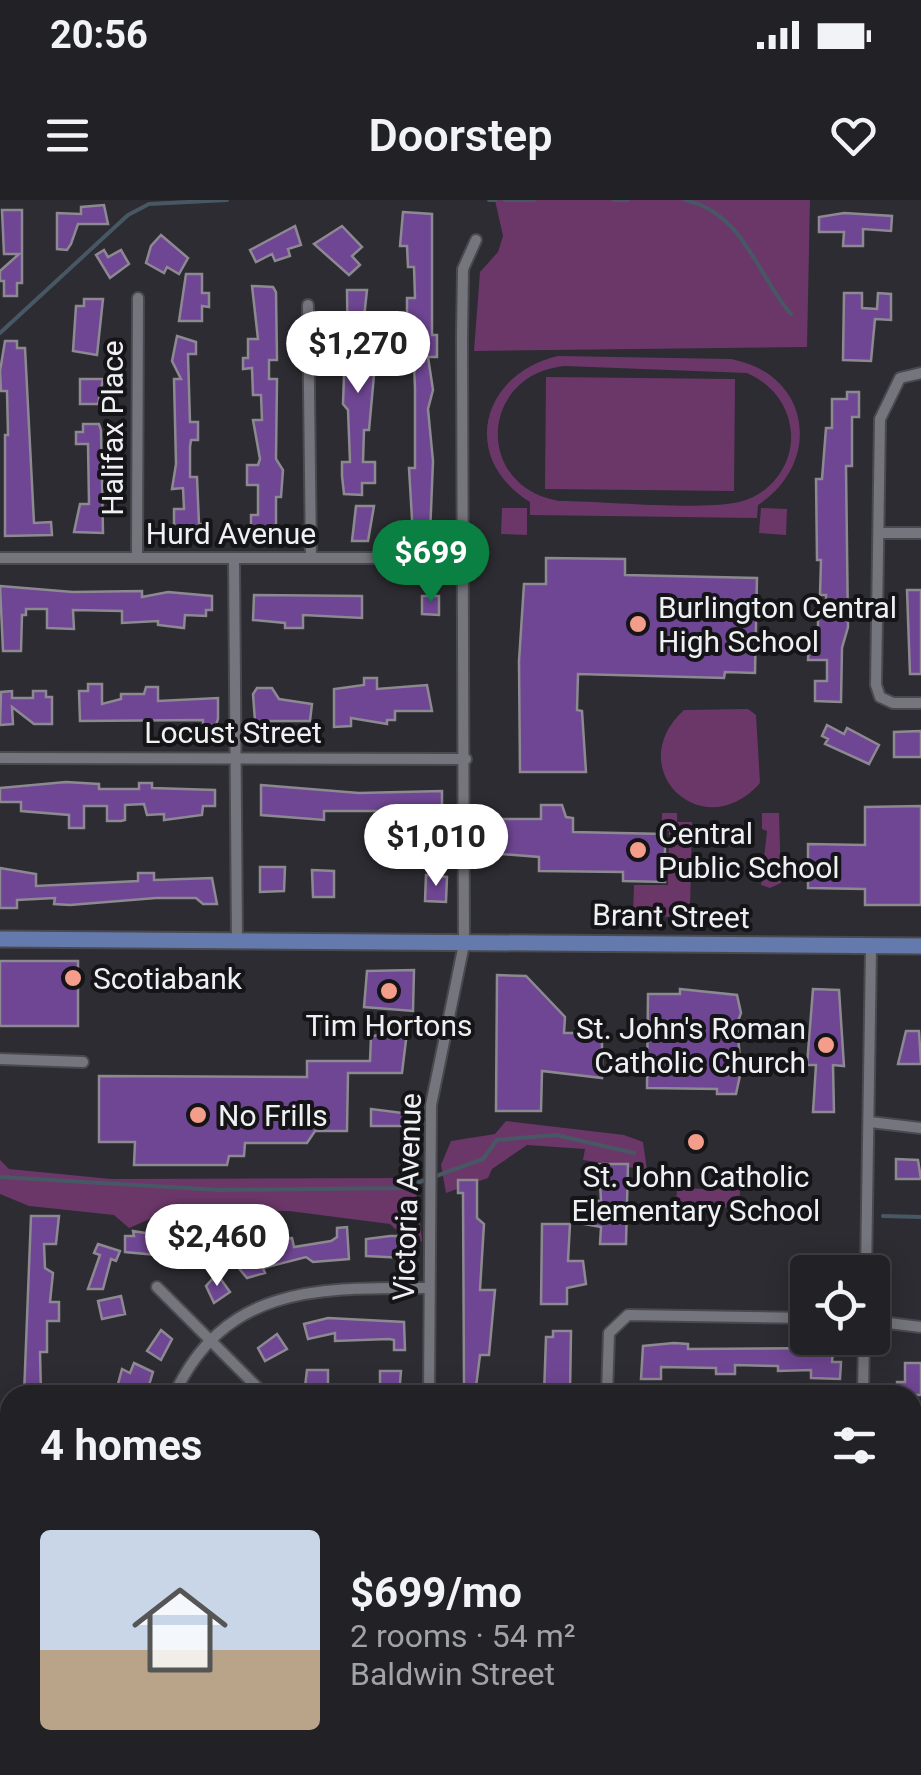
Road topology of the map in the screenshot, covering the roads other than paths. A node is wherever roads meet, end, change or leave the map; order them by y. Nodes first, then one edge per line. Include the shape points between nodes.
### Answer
1 (476, 240) dead end
2 (138, 298) dead end
3 (308, 306) dead end
4 (921, 373) edge
5 (881, 532) junction
6 (921, 533) edge
7 (0, 558) edge
8 (136, 558) junction
9 (234, 558) junction
10 (311, 558) junction
11 (462, 558) junction
12 (921, 703) edge
13 (234, 756) junction
14 (0, 758) edge
15 (466, 758) junction
16 (0, 938) edge
17 (237, 940) junction
18 (464, 944) junction
19 (921, 946) edge
20 (872, 948) junction
21 (0, 1059) edge
22 (83, 1062) dead end
23 (870, 1122) junction
24 (921, 1128) edge
25 (866, 1255) edge
26 (158, 1287) dead end
27 (429, 1288) junction
28 (790, 1318) edge
29 (890, 1323) edge
30 (921, 1327) edge
31 (211, 1340) junction
32 (864, 1355) edge
33 (181, 1385) edge
34 (255, 1385) edge
35 (429, 1385) edge
36 (607, 1385) edge
37 (863, 1385) edge

1 - 11 street, Victoria Avenue via 463,270
2 - 8 street, Halifax Place
3 - 10 street
4 - 5 street via 900,378 880,419
5 - 6 street
5 - 12 street via 876,685 880,697 894,703
7 - 8 street, Hurd Avenue
8 - 9 street, Hurd Avenue
9 - 10 street, Hurd Avenue
9 - 13 street
10 - 11 street, Hurd Avenue
11 - 15 street, Victoria Avenue
13 - 14 street, Locust Street
13 - 15 street, Locust Street
13 - 17 street
15 - 18 street, Victoria Avenue
16 - 17 main road, Brant Street
17 - 18 main road, Brant Street
18 - 20 main road, Brant Street
18 - 27 street, Victoria Avenue via 431,1106
19 - 20 main road, Brant Street
20 - 23 street
21 - 22 street
23 - 24 street
23 - 25 street
26 - 31 street
27 - 31 street via 301,1293 262,1303
27 - 35 street, Victoria Avenue
28 - 36 street via 628,1315 609,1333
29 - 30 street
31 - 33 street
31 - 34 street
32 - 37 street

